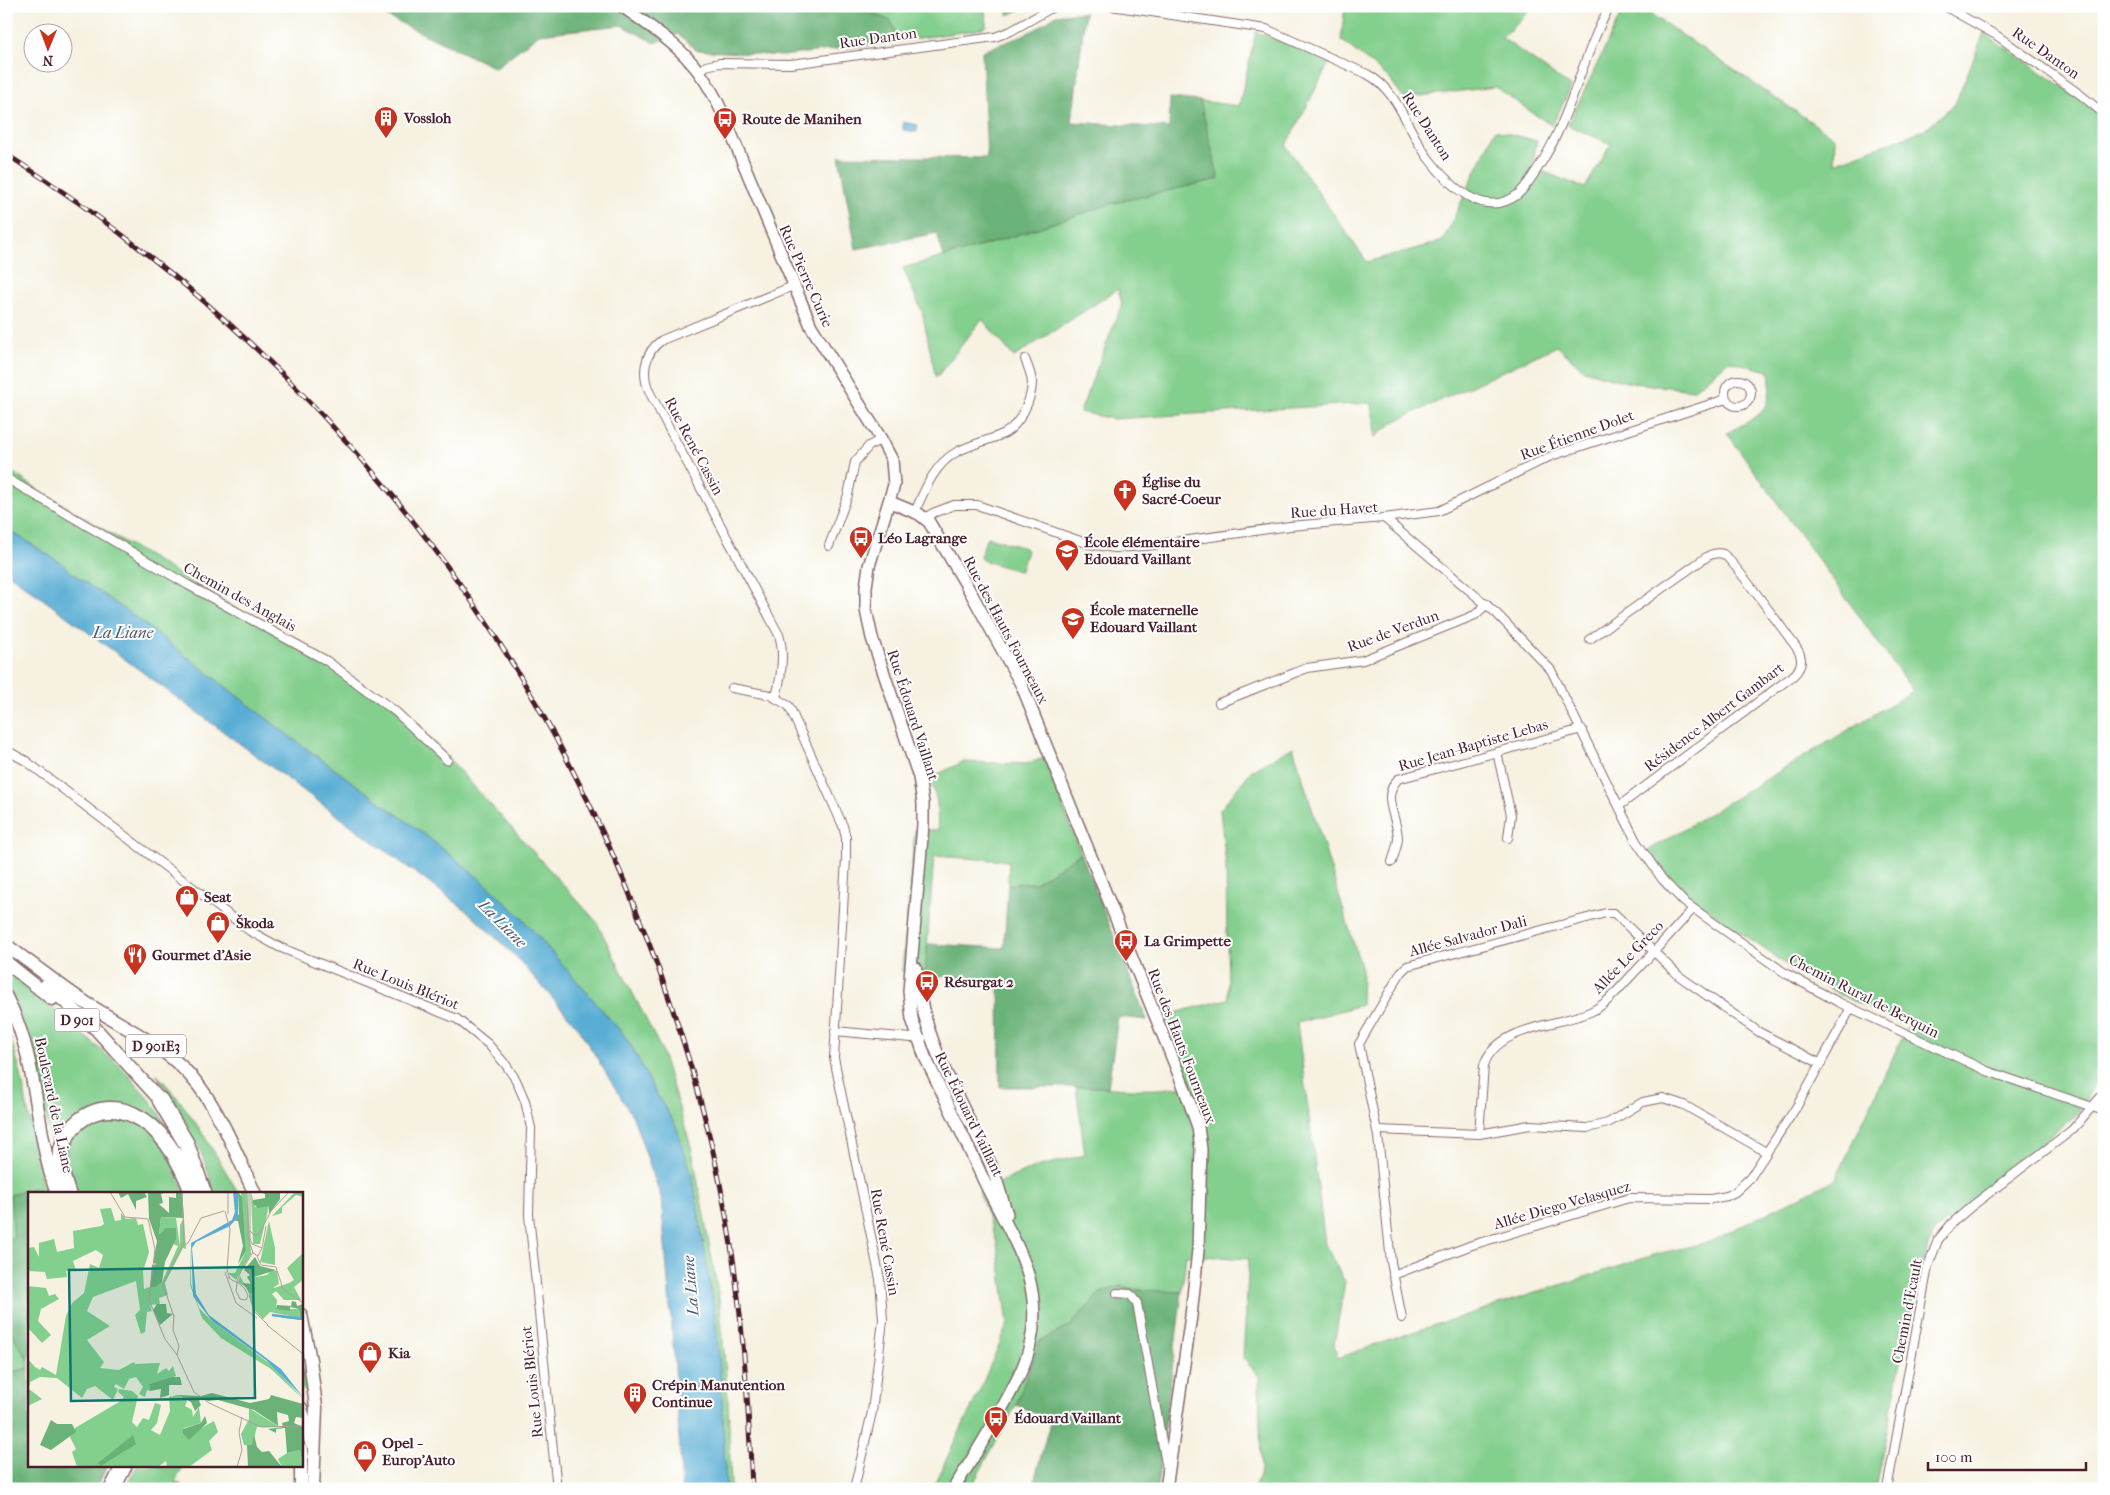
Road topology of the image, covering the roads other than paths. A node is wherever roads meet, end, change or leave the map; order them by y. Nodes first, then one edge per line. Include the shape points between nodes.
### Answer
1 (622, 6) edge
2 (1055, 6) edge
3 (1111, 6) edge
4 (1610, 6) edge
5 (1944, 6) edge
6 (701, 71) junction
7 (2104, 114) edge
8 (793, 286) junction
9 (1025, 359) dead end
10 (1726, 399) dead end
11 (881, 439) junction
12 (6, 478) edge
13 (890, 502) junction
14 (920, 515) junction
15 (1384, 518) junction
16 (829, 546) dead end
17 (1487, 604) junction
18 (1590, 639) dead end
19 (732, 688) dead end
20 (776, 697) junction
21 (1219, 703) dead end
22 (1582, 729) junction
23 (6, 750) edge
24 (1497, 752) junction
25 (447, 760) dead end
26 (1619, 806) junction
27 (1508, 838) dead end
28 (1644, 854) joint
29 (1392, 862) dead end
30 (1693, 909) junction
31 (914, 940) junction
32 (6, 945) edge
33 (6, 951) edge
34 (1654, 952) junction
35 (6, 962) edge
36 (6, 997) edge
37 (1851, 1008) junction
38 (835, 1031) junction
39 (917, 1039) junction
40 (932, 1040) junction
41 (1821, 1064) junction
42 (135, 1072) junction
43 (2104, 1093) edge
44 (160, 1100) joint
45 (2093, 1106) junction
46 (2104, 1110) edge
47 (1377, 1130) junction
48 (1479, 1134) junction
49 (1766, 1152) junction
50 (56, 1192) edge
51 (67, 1192) edge
52 (192, 1192) edge
53 (203, 1192) edge
54 (254, 1192) edge
55 (1014, 1237) junction
56 (1393, 1274) junction
57 (1117, 1293) dead end
58 (1402, 1318) dead end
59 (302, 1321) edge
60 (302, 1411) edge
61 (971, 1462) junction
62 (123, 1468) edge
63 (301, 1468) edge
64 (314, 1473) junction
65 (1168, 1476) junction
66 (112, 1489) edge
67 (301, 1489) edge
68 (313, 1489) edge
69 (557, 1489) edge
70 (854, 1489) edge
71 (953, 1489) edge
72 (959, 1489) edge
73 (1166, 1489) edge
74 (1887, 1489) edge

1 - 6 street, Rue Pierre Curie via 672,42
2 - 6 street, Rue Danton via 995,37 792,64 719,62
3 - 4 street, Rue Danton via 1266,29 1362,72 1378,81 1388,92 1427,156 1449,181 1474,199 1494,203 1518,194 1542,163
5 - 7 street, Rue Danton via 1996,35
6 - 8 street, Rue Pierre Curie via 720,106
8 - 11 street, Rue Pierre Curie via 814,332
8 - 20 street, Rue René Cassin via 662,340 651,351 645,372 650,393 779,635 782,656
9 - 14 street via 1032,385 1020,418 1007,432 954,453 930,478
10 - 15 street, Rue Étienne Dolet via 1551,456 1439,511
11 - 13 street, Rue Pierre Curie via 894,467
11 - 16 street via 869,446 855,462 848,495
12 - 25 street, Chemin des Anglais via 188,585 327,660 396,712
13 - 14 street
13 - 31 street, Rue Édouard Vaillant via 869,566 866,610 922,795 923,834
14 - 15 street, Rue du Havet via 954,506 977,505 1089,544 1115,548
14 - 65 street, Rue des Hauts Fourneaux via 971,593 1026,695 1198,1127 1202,1158 1196,1273
15 - 17 street, Rue du Havet
17 - 21 street, Rue de Verdun via 1475,615 1363,660 1307,668
17 - 22 street, Rue du Havet via 1551,670
18 - 26 street, Résidence Albert Gambart via 1708,556 1719,553 1737,569 1796,647 1801,659 1794,675
19 - 20 street
20 - 38 street, Rue René Cassin via 792,710 845,832
22 - 24 street, Rue Jean-Baptiste Lebas
22 - 26 street, Rue du Havet
23 - 69 street, Rue Louis Blériot via 250,931 279,947 445,1013 475,1032 506,1065 523,1095 532,1128 529,1207
24 - 27 street via 1511,815
24 - 29 street, Rue Jean-Baptiste Lebas via 1408,775 1395,782 1390,790 1390,801 1398,840
26 - 28 street, Rue du Havet
28 - 30 street, Chemin Rural de Berquin via 1666,885
30 - 34 street, Allée Le Greco
30 - 37 street, Chemin Rural de Berquin via 1785,974
31 - 39 street, Rue Édouard Vaillant via 909,991
31 - 40 street, Rue Édouard Vaillant via 919,999
32 - 54 main road, D 901E3 via 78,998 147,1039 183,1069 199,1086 212,1108
33 - 42 main road, D 901 via 87,1020
34 - 41 street, Allée Salvador Dali via 1679,976 1759,1032
34 - 47 street, Allée Salvador Dali via 1610,912 1407,966 1359,1044
34 - 48 street, Allée Le Greco via 1594,1010 1512,1035 1496,1045 1484,1065
35 - 42 main road, D 901
36 - 50 main road, Boulevard de la Liane via 28,1050 46,1154
37 - 41 street, Allée Diego Velasquez
37 - 45 street, Chemin Rural de Berquin via 1987,1071
38 - 39 street
38 - 70 street, Rue René Cassin via 835,1064 880,1279 883,1312 872,1412
39 - 40 street
39 - 55 street, Rue Édouard Vaillant
40 - 55 street, Rue Édouard Vaillant via 992,1170
41 - 49 street, Allée Diego Velasquez
42 - 44 main road, D 901
43 - 45 street, Chemin d'Ecault
44 - 53 highway, D 901 via 186,1143
45 - 46 street, Chemin Rural de Berquin
45 - 74 street, Chemin d'Ecault via 2072,1130 1972,1206 1938,1240 1928,1266
47 - 48 street
47 - 56 street, Allée Salvador Dali
48 - 49 street via 1530,1125 1597,1126 1643,1102 1663,1098 1684,1105
49 - 56 street, Allée Diego Velasquez via 1743,1186 1727,1196 1705,1199 1629,1198
51 - 52 highway via 60,1164 66,1138 83,1117 110,1109 134,1115 156,1132 177,1159
55 - 61 street, Rue Édouard Vaillant via 1032,1288 1032,1339 1016,1383
56 - 58 street, Allée Salvador Dali
57 - 65 street via 1130,1294 1137,1303
59 - 64 main road via 316,1399
60 - 64 main road via 310,1435
61 - 71 street, Rue Édouard Vaillant
61 - 72 street, Rue Édouard Vaillant
62 - 66 highway
63 - 67 main road
64 - 68 main road
65 - 73 street, Rue des Hauts Fourneaux

